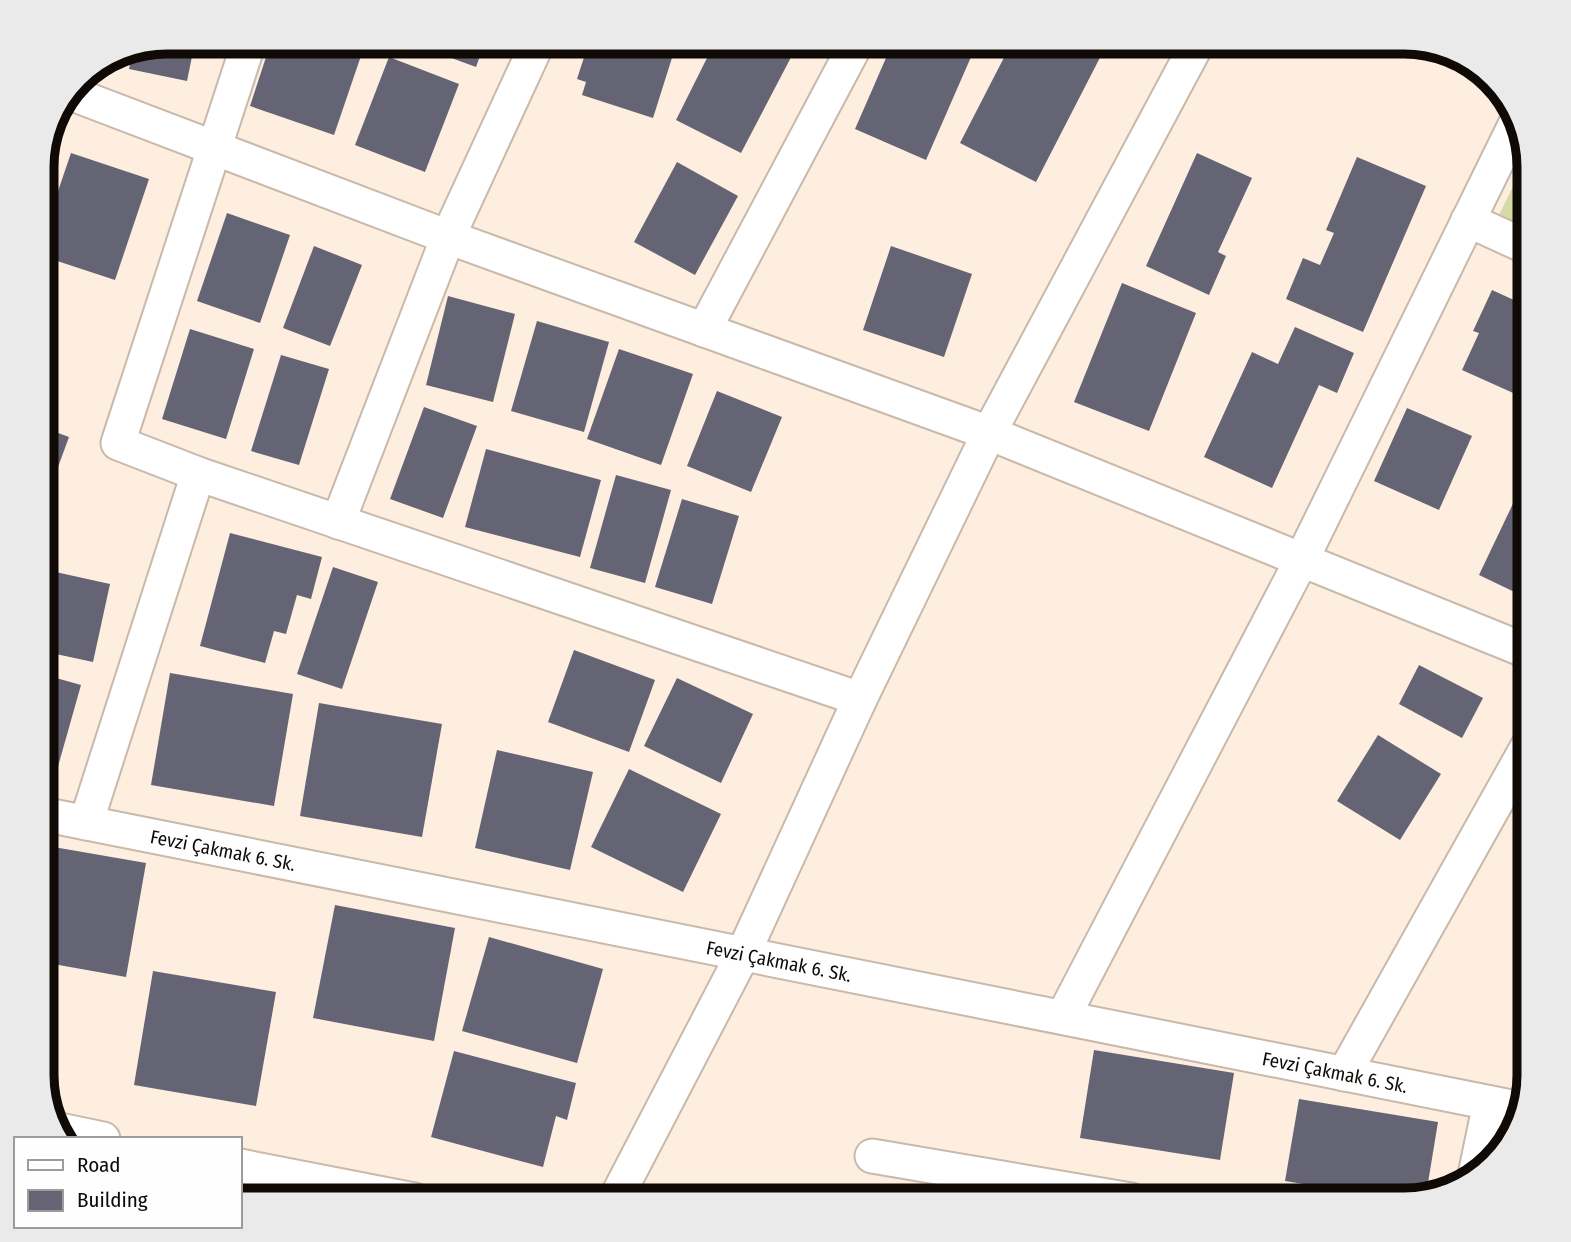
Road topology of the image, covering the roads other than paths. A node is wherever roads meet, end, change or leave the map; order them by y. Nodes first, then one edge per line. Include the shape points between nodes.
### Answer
1 (246, 54) edge
2 (532, 54) edge
3 (851, 54) edge
4 (1192, 54) edge
5 (79, 97) edge
6 (1512, 133) edge
7 (215, 150) junction
8 (1468, 220) junction
9 (448, 237) junction
10 (1517, 242) edge
11 (704, 330) junction
12 (989, 433) junction
13 (198, 474) junction
14 (338, 522) junction
15 (1301, 561) junction
16 (1517, 647) edge
17 (860, 699) junction
18 (1517, 765) edge
19 (54, 816) edge
20 (86, 823) junction
21 (743, 954) junction
22 (1063, 1017) junction
23 (1344, 1074) junction
24 (1503, 1105) edge
25 (71, 1132) edge
26 (93, 1137) edge
27 (1483, 1154) edge
28 (872, 1156) dead end
29 (242, 1166) edge
30 (353, 1188) edge
31 (621, 1188) edge
32 (1060, 1188) edge

1 - 7 street
2 - 9 street
3 - 11 street
4 - 12 street
5 - 7 street
6 - 8 street
7 - 9 street
7 - 13 street via 118,443
8 - 10 street
8 - 15 street
9 - 11 street
9 - 14 street
11 - 12 street
12 - 15 street
12 - 17 street
13 - 14 street
13 - 20 street
14 - 17 street
15 - 16 street
15 - 22 street
17 - 21 street
18 - 23 street
19 - 20 street, Fevzi Çakmak 6. Sk.
20 - 21 street, Fevzi Çakmak 6. Sk.
21 - 22 street, Fevzi Çakmak 6. Sk.
21 - 31 street
22 - 23 street, Fevzi Çakmak 6. Sk.
23 - 24 street, Fevzi Çakmak 6. Sk.
24 - 27 street
25 - 26 street
28 - 32 street
29 - 30 street

